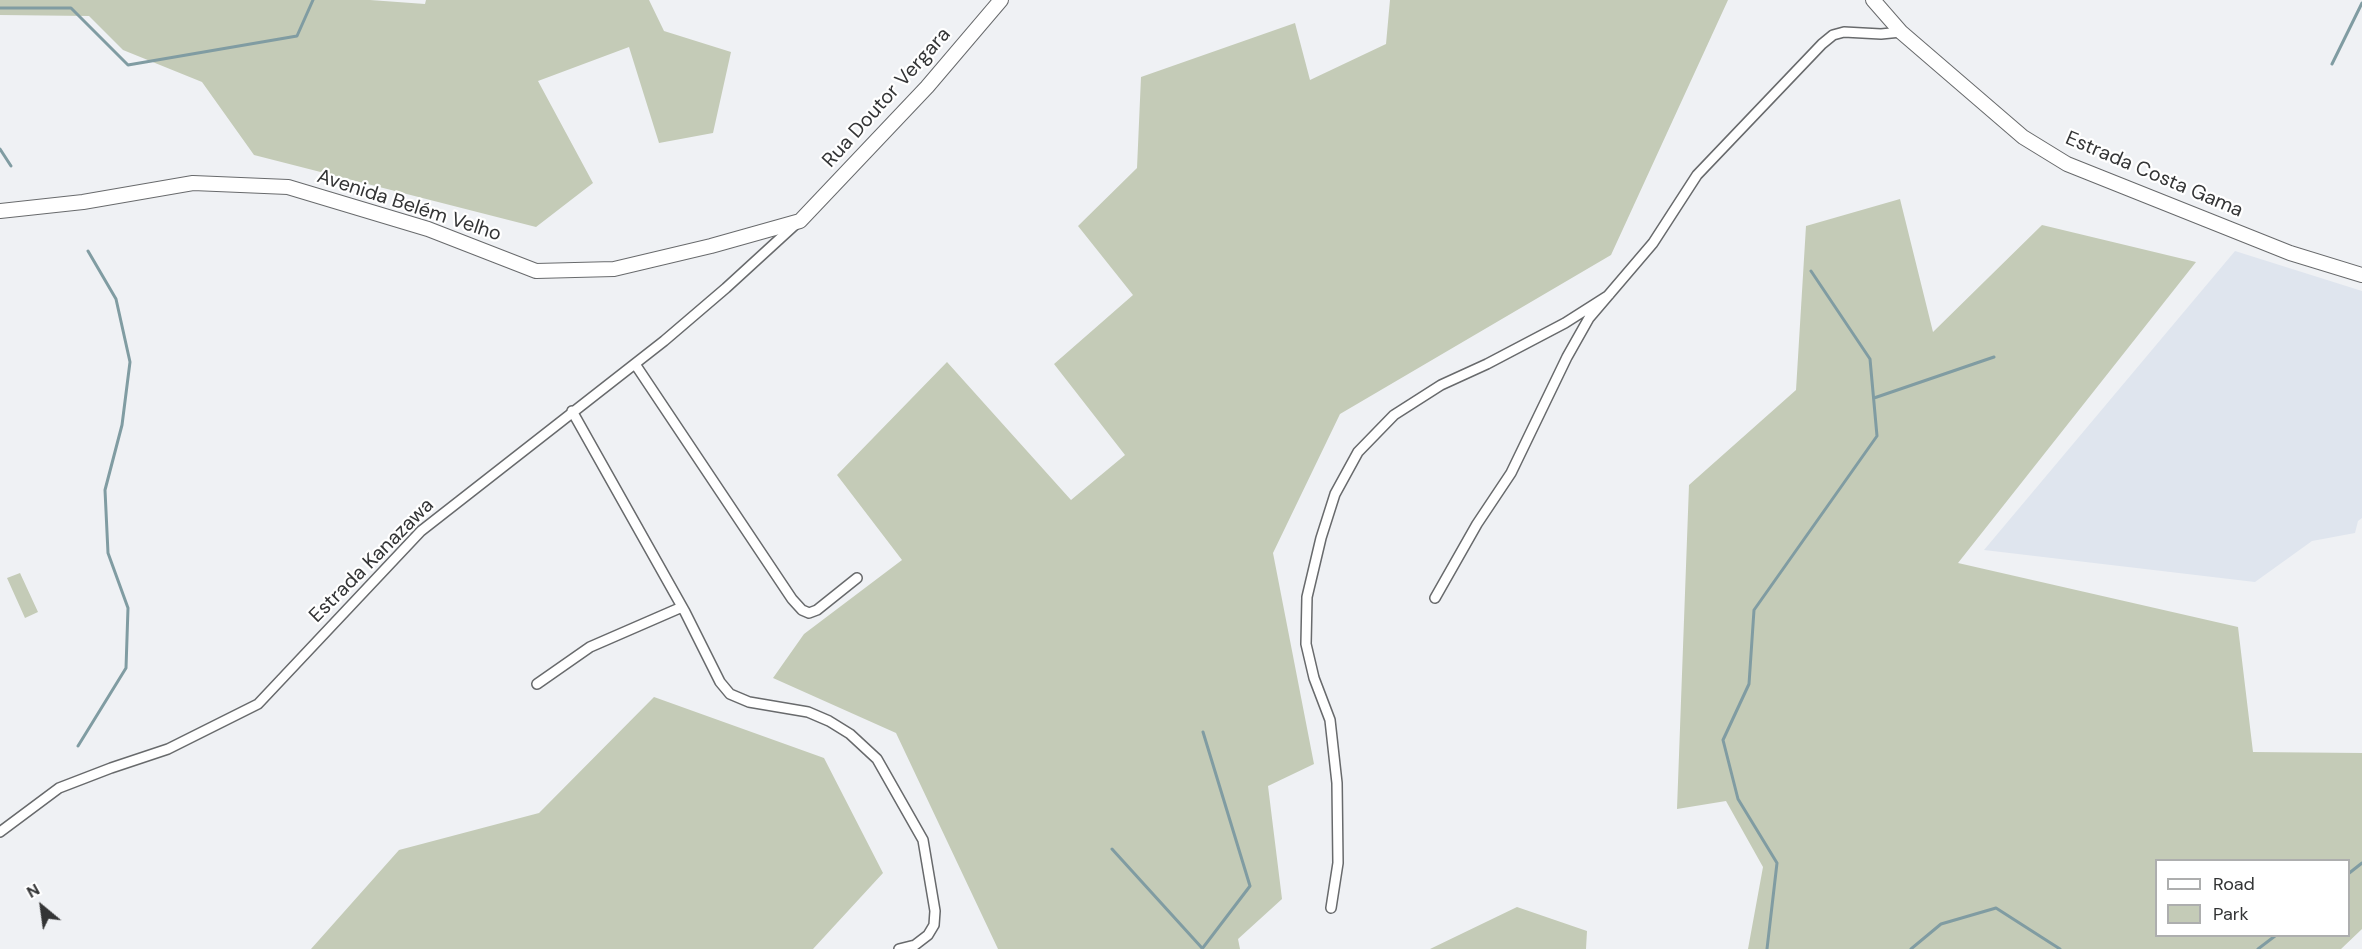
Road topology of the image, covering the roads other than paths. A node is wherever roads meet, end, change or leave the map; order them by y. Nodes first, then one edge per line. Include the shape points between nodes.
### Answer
1 (1000, 0) edge
2 (1874, 0) edge
3 (1901, 32) junction
4 (0, 211) edge
5 (800, 221) junction
6 (2362, 275) edge
7 (1609, 295) junction
8 (635, 364) junction
9 (572, 411) junction
10 (856, 578) dead end
11 (1435, 598) dead end
12 (682, 607) junction
13 (537, 684) dead end
14 (0, 832) edge
15 (1331, 908) dead end
16 (899, 949) edge

1 - 5 main road, Rua Doutor Vergara via 927,87
2 - 3 main road, Estrada Costa Gama
3 - 6 main road, Estrada Costa Gama via 2023,137 2067,164 2290,253
3 - 7 street via 1844,32 1822,44 1697,175 1653,243
4 - 5 main road, Avenida Belém Velho via 83,202 193,183 288,187 428,229 536,271 614,269
5 - 8 street, Estrada Kanazawa
7 - 11 street via 1589,318 1523,451
7 - 15 street via 1565,323 1441,385 1394,415 1358,452 1335,494 1307,597 1306,644 1330,720 1337,783 1338,863
8 - 9 street, Estrada Kanazawa
8 - 10 street via 802,610 817,610
9 - 12 street
9 - 14 street, Estrada Kanazawa via 421,531 258,704 168,750 59,788
12 - 13 street via 590,647
12 - 16 street via 730,694 749,702 808,712 829,721 878,759 923,840 935,911 928,936

